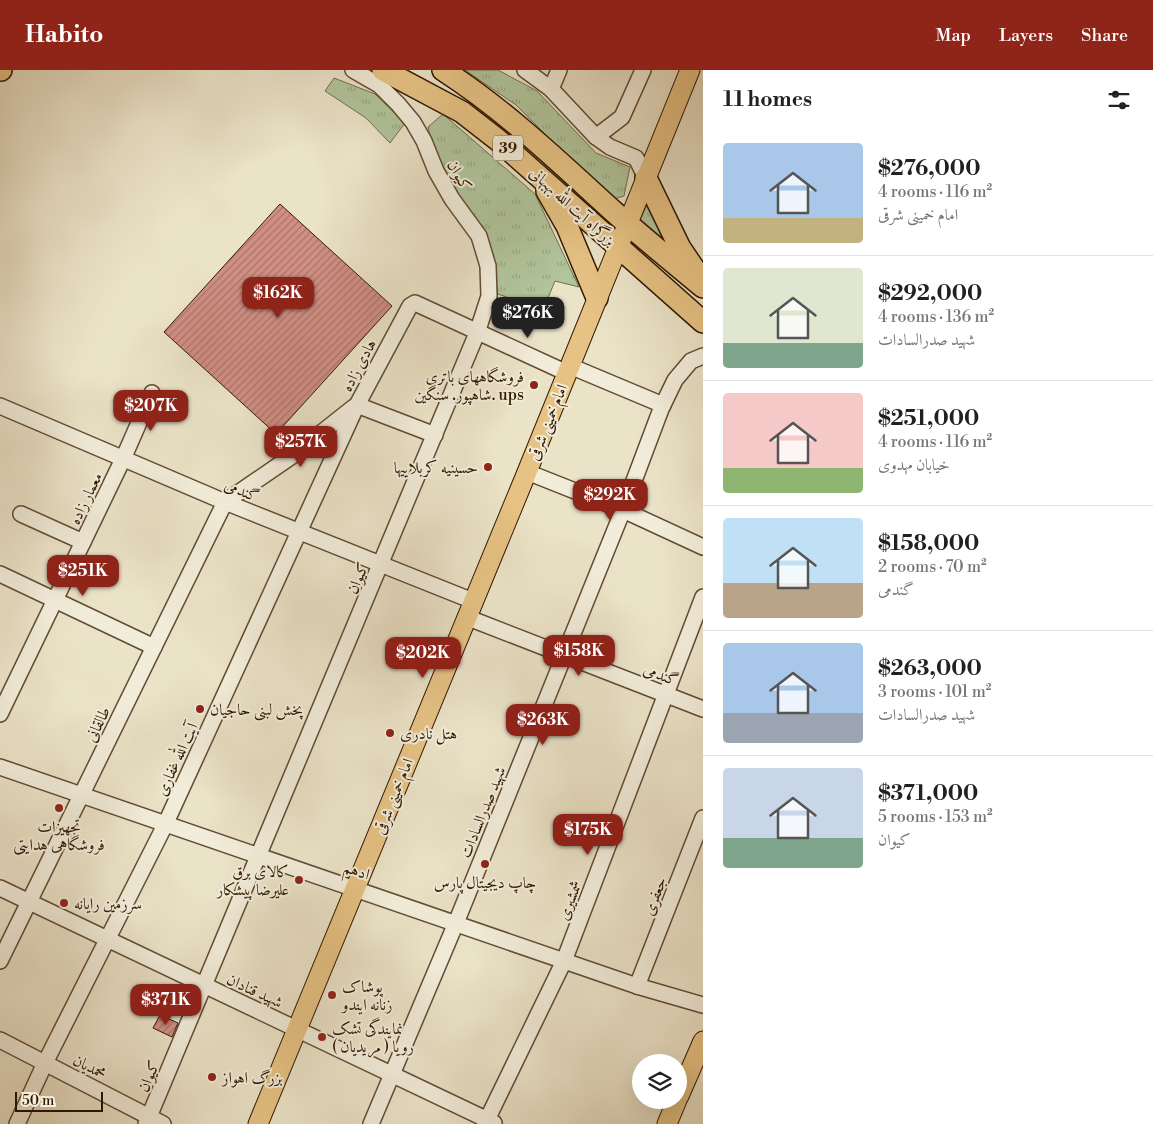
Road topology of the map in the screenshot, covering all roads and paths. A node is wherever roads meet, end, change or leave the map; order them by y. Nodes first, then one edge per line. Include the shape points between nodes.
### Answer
1 (353, 70) edge
2 (383, 70) edge
3 (443, 70) edge
4 (525, 70) edge
5 (559, 70) edge
6 (643, 70) edge
7 (690, 70) edge
8 (551, 89) junction
9 (596, 137) junction
10 (529, 167) junction
11 (646, 178) junction
12 (628, 224) junction
13 (618, 247) junction
14 (703, 282) edge
15 (703, 288) edge
16 (597, 298) junction
17 (703, 322) edge
18 (478, 333) junction
19 (703, 356) edge
20 (568, 369) junction
21 (152, 393) dead end
22 (357, 405) junction
23 (664, 405) junction
24 (0, 406) edge
25 (435, 435) junction
26 (123, 459) junction
27 (528, 472) junction
28 (225, 502) junction
29 (623, 510) junction
30 (21, 514) dead end
31 (300, 532) junction
32 (83, 542) junction
33 (703, 547) edge
34 (381, 564) junction
35 (0, 574) edge
36 (703, 597) edge
37 (55, 600) junction
38 (470, 609) junction
39 (154, 647) junction
40 (564, 655) junction
41 (666, 695) junction
42 (703, 709) edge
43 (0, 714) edge
44 (0, 768) edge
45 (81, 796) junction
46 (703, 818) edge
47 (165, 824) junction
48 (259, 856) junction
49 (0, 888) edge
50 (355, 888) junction
51 (29, 902) junction
52 (456, 923) junction
53 (107, 939) junction
54 (0, 961) edge
55 (564, 961) junction
56 (205, 986) junction
57 (637, 986) junction
58 (703, 1005) edge
59 (297, 1029) junction
60 (0, 1040) edge
61 (703, 1041) edge
62 (45, 1063) junction
63 (392, 1074) junction
64 (687, 1078) edge
65 (673, 1109) edge
66 (153, 1122) edge
67 (489, 1123) edge
68 (17, 1124) edge
69 (258, 1124) edge
70 (370, 1124) edge
71 (667, 1124) edge

1 - 18 street, کیوان via 379,85 413,122 452,199 479,236 488,266 489,296
2 - 10 highway, بزرگراه آیت الله بهبهانی / 39 via 462,112
3 - 12 highway, بزرگراه آیت الله بهبهانی / 39 via 514,122
4 - 8 street
5 - 8 street
6 - 9 street via 622,117
7 - 11 main road
8 - 9 street
9 - 11 street via 636,158
10 - 13 highway, بزرگراه آیت الله بهبهانی / 39
10 - 16 highway via 550,194 567,226
11 - 12 main road
11 - 14 highway via 680,248
12 - 13 main road, امام خمینی شرقی
12 - 15 highway, بزرگراه آیت الله بهبهانی / 39
13 - 16 main road, امام خمینی شرقی
13 - 17 highway, بزرگراه آیت الله بهبهانی / 39
16 - 20 main road, امام خمینی شرقی
18 - 20 street
18 - 22 street, هادی زاده via 412,304
18 - 25 street, کیوان
19 - 23 street, شهید صدرالسادات via 691,361 675,380
20 - 23 street
20 - 27 main road, امام خمینی شرقی
21 - 26 street, معمار زاده
22 - 25 street
22 - 28 street, هادی زاده via 292,456
22 - 31 street, آیت الله غفاری
23 - 29 street, شهید صدرالسادات
24 - 26 street, گندمی
25 - 34 street, کیوان
26 - 28 street, گندمی
26 - 32 street, معمار زاده
27 - 29 street
27 - 38 main road, امام خمینی شرقی
28 - 31 street, گندمی
28 - 39 street, طالقانی
29 - 33 street
29 - 40 street, شهید صدرالسادات
30 - 32 street
31 - 34 street, گندمی
31 - 47 street, آیت الله غفاری
32 - 37 street, معمار زاده
34 - 38 street, گندمی
34 - 48 street, کیوان
35 - 37 street
36 - 41 street, شمشیری
37 - 39 street
37 - 43 street, معمار زاده
38 - 40 street, گندمی
38 - 50 main road, امام خمینی شرقی
39 - 45 street, طالقانی
40 - 41 street, گندمی
40 - 52 street, شهید صدرالسادات
41 - 42 street, گندمی
41 - 55 street, شمشیری
44 - 45 street, ادهم
45 - 47 street, ادهم
45 - 51 street, طالقانی
46 - 57 street, جعفری
47 - 48 street, ادهم
47 - 53 street, آیت الله غفاری
48 - 50 street, ادهم
48 - 56 street, کیوان
49 - 51 street, شهید قنادان
50 - 52 street, ادهم
50 - 59 main road, امام خمینی شرقی
51 - 53 street, شهید قنادان
51 - 54 street, طالقانی
52 - 55 street, ادهم
52 - 63 street, شهید صدرالسادات
53 - 56 street, شهید قنادان
53 - 62 street, آیت الله غفاری
55 - 57 street, ادهم
55 - 67 street, شمشیری
56 - 59 street, شهید قنادان
56 - 66 street, کیوان
57 - 58 street, ادهم
59 - 63 street, شهید قنادان
59 - 69 main road, امام خمینی شرقی
60 - 62 street, محمدیان
61 - 64 main road
62 - 66 street, محمدیان
62 - 68 street, آیت الله غفاری
63 - 67 street, شهید قنادان
63 - 70 street, شهید صدرالسادات
65 - 71 main road

